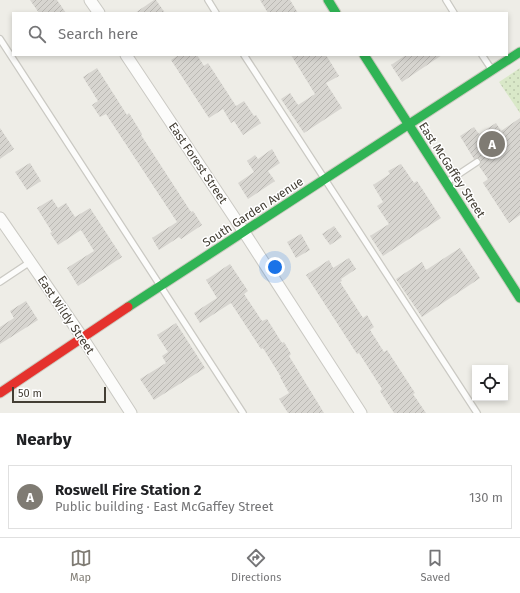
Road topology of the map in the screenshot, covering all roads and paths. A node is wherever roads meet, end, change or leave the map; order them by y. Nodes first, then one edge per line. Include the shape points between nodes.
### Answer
1 (90, 0) edge
2 (208, 0) edge
3 (328, 0) edge
4 (446, 0) edge
5 (98, 12) edge
6 (215, 12) edge
7 (335, 12) edge
8 (453, 12) edge
9 (0, 40) edge
10 (520, 52) edge
11 (127, 56) edge
12 (245, 56) edge
13 (365, 56) edge
14 (483, 56) edge
15 (492, 70) junction
16 (409, 124) junction
17 (476, 162) dead end
18 (325, 180) junction
19 (446, 182) junction
20 (0, 218) edge
21 (244, 232) junction
22 (30, 262) junction
23 (0, 282) edge
24 (160, 286) junction
25 (520, 298) edge
26 (82, 337) junction
27 (0, 393) edge
28 (131, 413) edge
29 (243, 413) edge
30 (360, 413) edge
31 (477, 413) edge

1 - 5 street
2 - 6 lane
3 - 7 street
4 - 8 lane
9 - 24 lane
10 - 15 street, South Garden Avenue
11 - 21 street, East Forest Street
12 - 18 lane
13 - 16 street, East McGaffey Street
14 - 15 lane
15 - 16 street, South Garden Avenue
16 - 18 street, South Garden Avenue
16 - 19 street, East McGaffey Street
17 - 19 lane
18 - 21 street, South Garden Avenue
18 - 31 lane
19 - 25 street, East McGaffey Street
20 - 22 street, East Wildy Street
21 - 24 street, South Garden Avenue
21 - 30 street, East Forest Street
22 - 23 lane
22 - 26 street, East Wildy Street
24 - 26 street, South Garden Avenue
24 - 29 lane
26 - 27 street, South Garden Avenue
26 - 28 street, East Wildy Street

